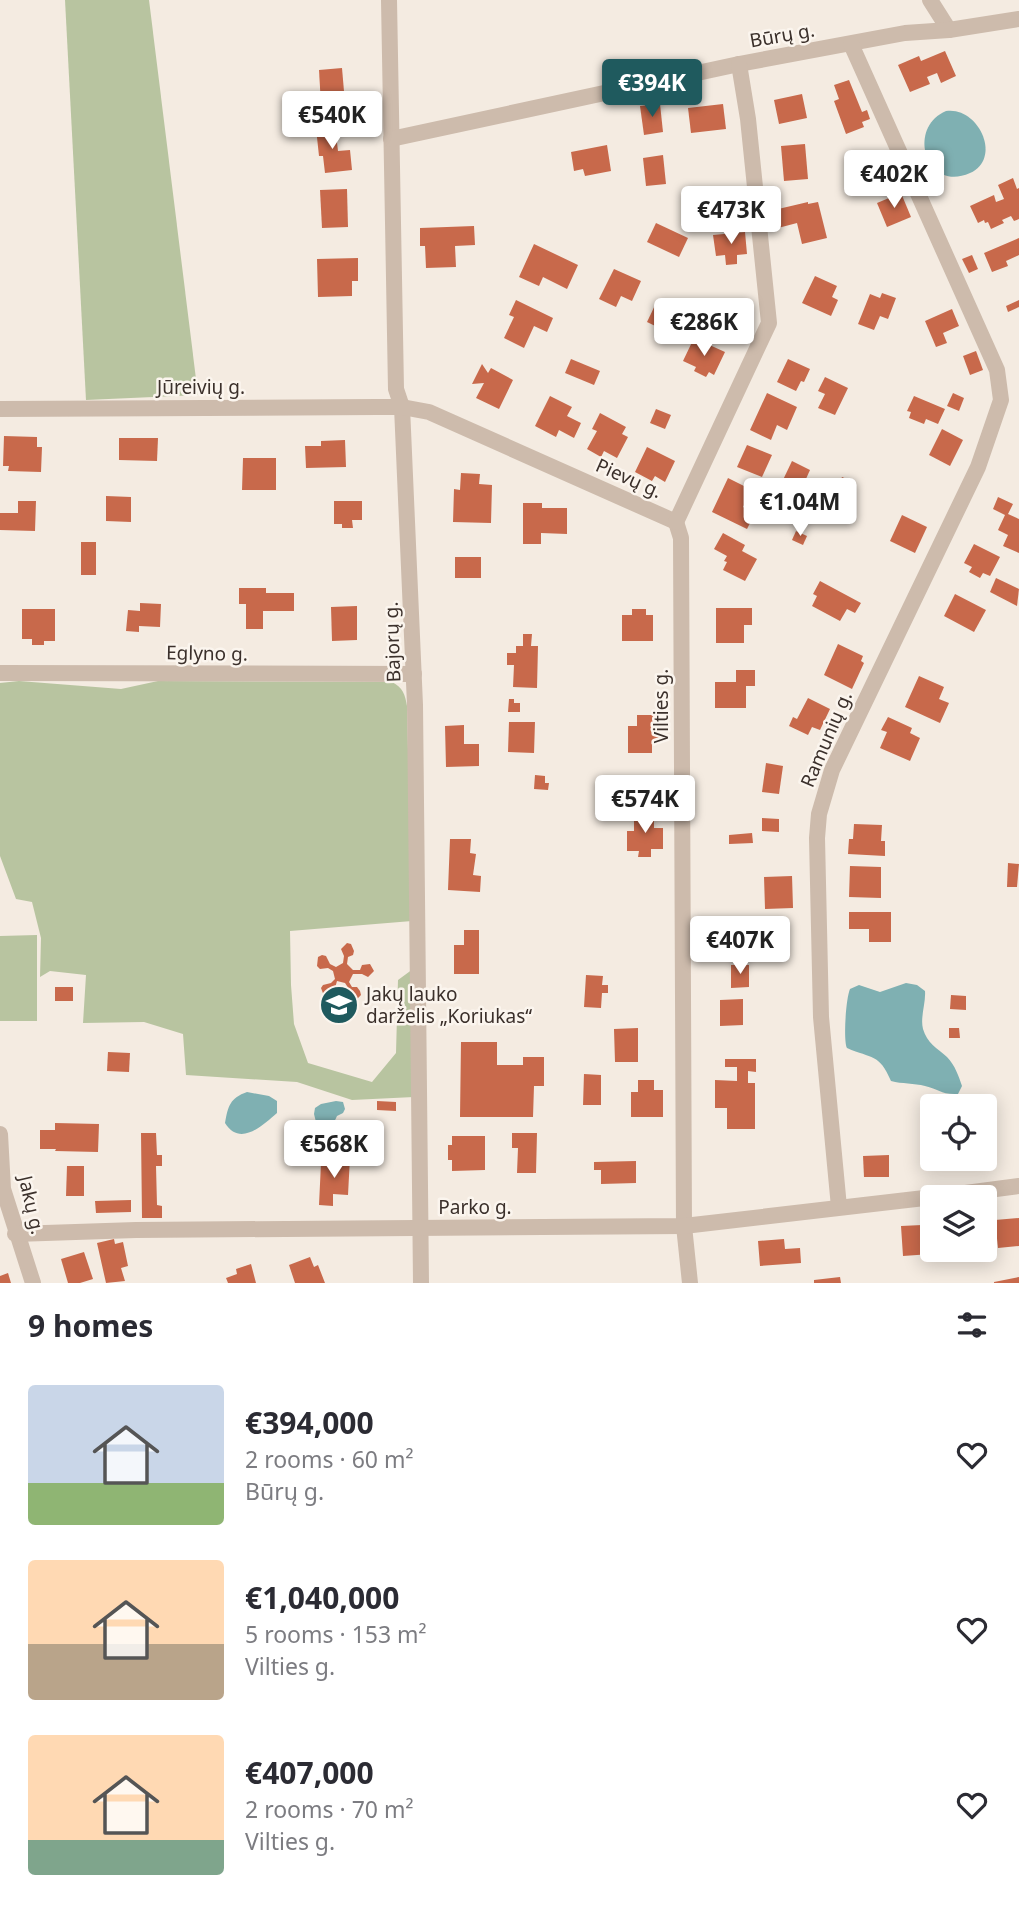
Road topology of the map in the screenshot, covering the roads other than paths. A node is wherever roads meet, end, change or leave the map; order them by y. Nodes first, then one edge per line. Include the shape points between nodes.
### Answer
1 (389, 0) edge
2 (930, 0) edge
3 (1019, 19) edge
4 (949, 30) junction
5 (851, 44) junction
6 (740, 64) junction
7 (391, 139) junction
8 (402, 407) junction
9 (0, 409) edge
10 (676, 522) junction
11 (0, 673) edge
12 (414, 674) junction
13 (0, 1134) edge
14 (1019, 1186) edge
15 (1, 1189) edge
16 (997, 1189) edge
17 (920, 1198) edge
18 (839, 1207) junction
19 (684, 1226) junction
20 (422, 1228) junction
21 (15, 1234) junction
22 (33, 1283) edge
23 (421, 1283) edge
24 (690, 1283) edge

1 - 7 street, Bajorų g.
2 - 4 street
3 - 4 street, Būrų g.
4 - 5 street, Būrų g.
5 - 6 street, Būrų g.
5 - 18 street, Ramunių g. via 998,369 1001,400 978,467 823,794 819,814 821,1017
6 - 7 street, Būrų g.
6 - 10 street, Pievų g. via 769,323
7 - 8 street, Bajorų g. via 396,389
8 - 9 street, Jūreivių g.
8 - 10 street, Pievų g. via 429,412
8 - 12 street, Bajorų g.
10 - 19 street, Vilties g. via 681,538
11 - 12 street, Eglyno g.
12 - 20 street, Bajorų g.
13 - 15 street, Jakų g.
14 - 16 street, Parko g.
15 - 21 street, Jakų g.
17 - 18 street, Parko g.
18 - 19 street, Parko g.
19 - 20 street, Parko g.
19 - 24 street, Vilties g.
20 - 21 street, Parko g.
20 - 23 street, Bajorų g.
21 - 22 street, Jakų g.

